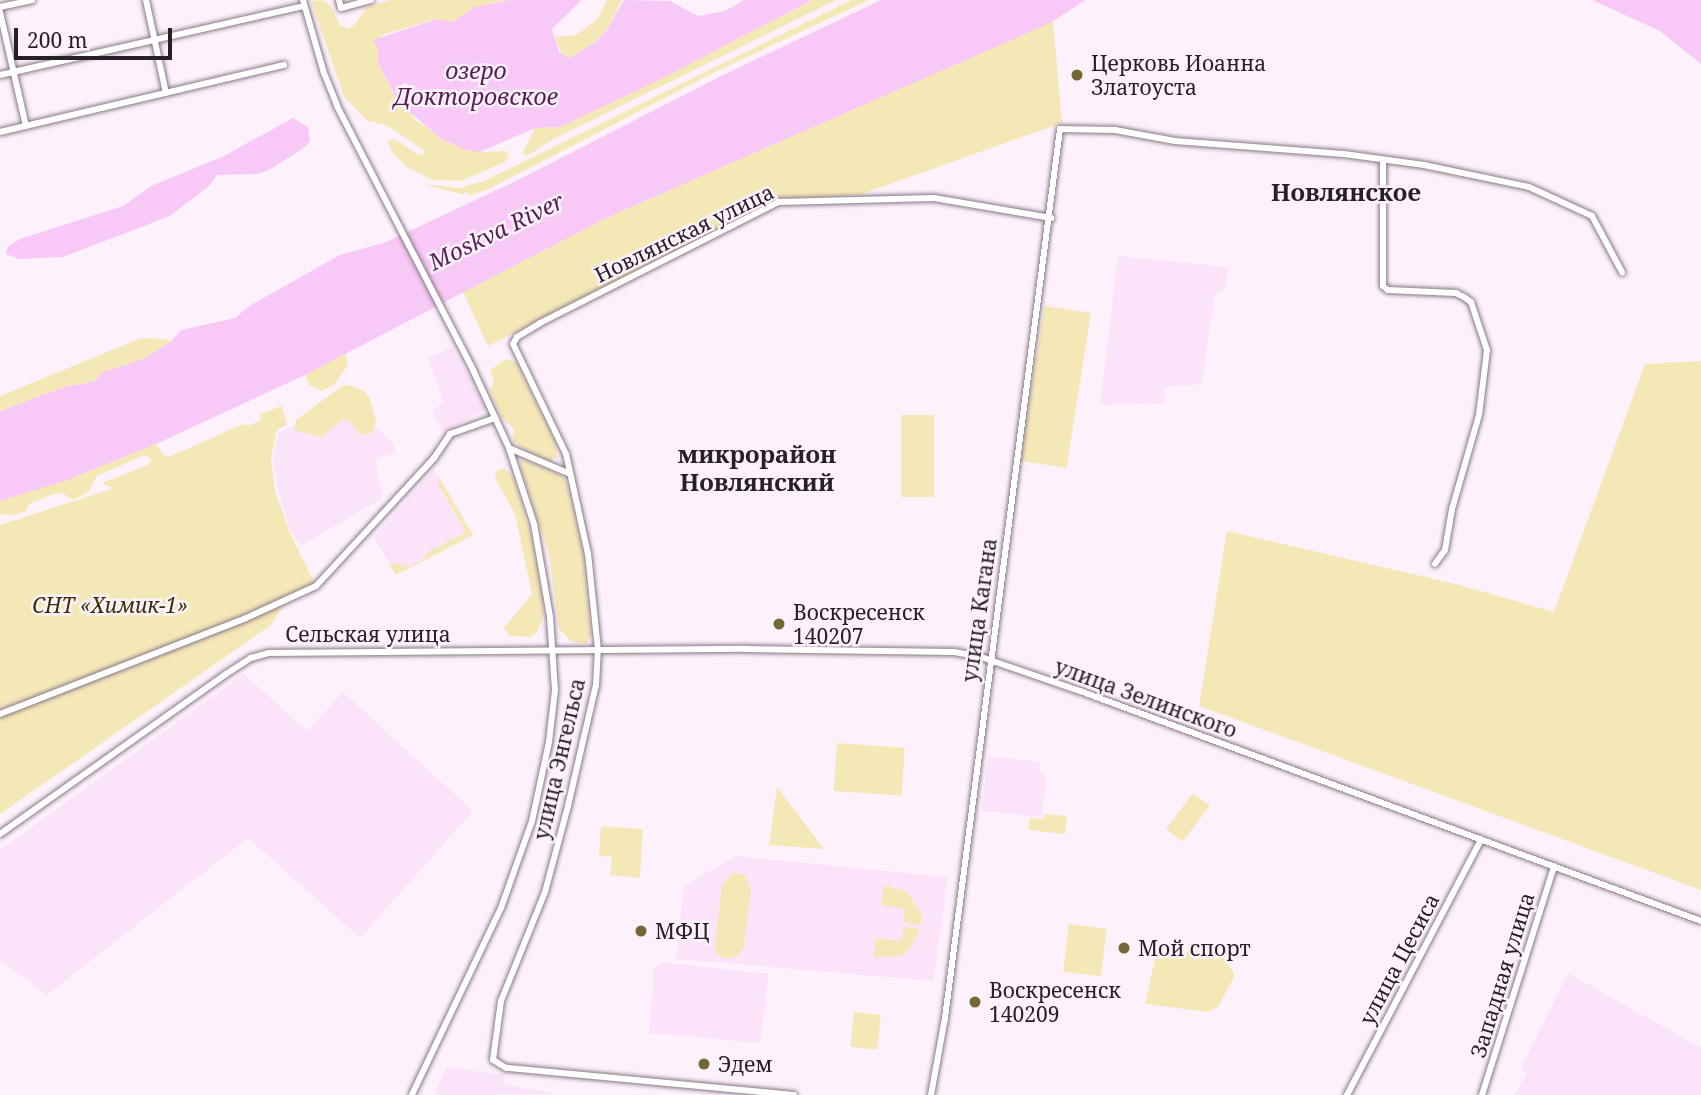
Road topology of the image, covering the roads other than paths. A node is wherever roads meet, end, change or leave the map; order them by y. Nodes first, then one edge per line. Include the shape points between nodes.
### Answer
1 (32, 0) edge
2 (146, 0) edge
3 (370, 0) edge
4 (304, 3) edge
5 (340, 4) edge
6 (0, 9) edge
7 (155, 41) junction
8 (284, 65) dead end
9 (13, 71) junction
10 (0, 75) edge
11 (166, 93) junction
12 (26, 126) junction
13 (0, 132) edge
14 (1383, 161) junction
15 (1051, 218) junction
16 (1622, 272) dead end
17 (513, 344) joint
18 (495, 418) junction
19 (509, 448) junction
20 (566, 457) junction
21 (561, 470) junction
22 (568, 473) junction
23 (1435, 564) dead end
24 (598, 650) junction
25 (552, 651) junction
26 (990, 660) junction
27 (0, 714) edge
28 (0, 834) edge
29 (1481, 840) junction
30 (1554, 866) junction
31 (1701, 921) edge
32 (412, 1095) edge
33 (794, 1095) edge
34 (931, 1095) edge
35 (1347, 1095) edge
36 (1482, 1095) edge

1 - 6 street
2 - 7 street
3 - 5 street
4 - 7 street
4 - 18 street via 324,73 356,145
6 - 9 street
7 - 9 street
7 - 11 street
8 - 11 street
9 - 10 street
9 - 12 street
11 - 12 street
12 - 13 street
14 - 15 street, улица Кагана via 1175,141 1115,130 1060,129
14 - 16 street via 1529,187 1577,206 1592,216
14 - 23 street via 1383,286 1464,297 1471,302 1487,350 1479,415 1445,550
15 - 17 street, Новлянская улица via 934,198 778,202 540,323
15 - 26 street, улица Кагана
17 - 20 street, улица Энгельса
18 - 19 street
18 - 27 street via 450,434 434,458 316,586 262,612
19 - 21 street
19 - 25 street via 534,524 547,590
20 - 21 street
20 - 22 street, улица Энгельса
21 - 22 street
22 - 24 street, улица Энгельса via 588,554
24 - 25 street, улица Зелинского
24 - 26 street, улица Зелинского via 909,650 954,652
24 - 33 street, улица Энгельса via 596,685 568,806 542,901 501,1001 493,1060 506,1068
25 - 28 street, Сельская улица via 268,653 239,665
25 - 32 street via 555,690 549,742 532,821 500,908
26 - 29 street, улица Зелинского
26 - 34 street, улица Кагана via 945,1018
29 - 30 street, улица Зелинского
29 - 35 street, улица Цесиса
30 - 31 street, улица Зелинского
30 - 36 street, Западная улица

